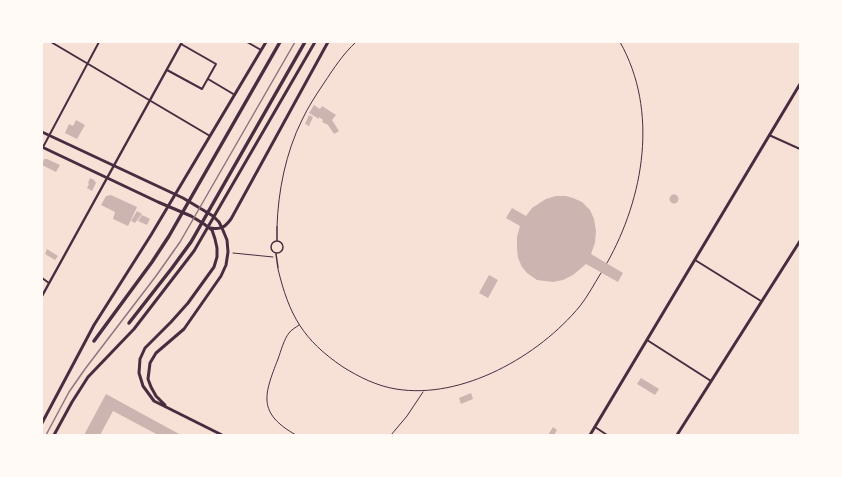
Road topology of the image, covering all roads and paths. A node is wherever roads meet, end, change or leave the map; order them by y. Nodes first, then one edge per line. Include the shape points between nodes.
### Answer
1 (51, 42) edge
2 (99, 42) edge
3 (247, 42) edge
4 (266, 42) edge
5 (280, 42) edge
6 (305, 42) edge
7 (315, 42) edge
8 (328, 42) edge
9 (356, 42) edge
10 (620, 42) edge
11 (181, 43) edge
12 (261, 50) junction
13 (88, 64) junction
14 (167, 70) junction
15 (208, 79) junction
16 (800, 84) edge
17 (235, 95) junction
18 (149, 101) junction
19 (42, 132) edge
20 (49, 135) junction
21 (210, 136) junction
22 (769, 136) junction
23 (42, 148) edge
24 (800, 149) edge
25 (114, 166) junction
26 (107, 178) junction
27 (175, 194) junction
28 (168, 206) junction
29 (209, 227) junction
30 (278, 227) joint
31 (222, 228) junction
32 (277, 241) junction
33 (800, 241) edge
34 (228, 252) junction
35 (276, 254) junction
36 (276, 257) junction
37 (695, 260) junction
38 (606, 263) dead end
39 (278, 268) joint
40 (601, 273) dead end
41 (42, 278) edge
42 (49, 283) junction
43 (42, 296) edge
44 (761, 301) junction
45 (128, 323) dead end
46 (299, 325) junction
47 (647, 340) junction
48 (94, 341) dead end
49 (711, 381) junction
50 (424, 392) junction
51 (167, 406) junction
52 (42, 422) edge
53 (595, 427) junction
54 (54, 435) edge
55 (222, 435) edge
56 (296, 435) edge
57 (391, 435) edge
58 (590, 435) edge
59 (607, 435) edge
60 (677, 435) edge

1 - 13 street
2 - 13 street
3 - 12 street
4 - 12 main road
5 - 48 highway via 177,223
6 - 45 highway via 196,232 180,257
7 - 54 main road via 204,236 139,324 88,377
8 - 31 main road via 230,219
9 - 30 lane via 343,55 308,108 298,129 282,181
10 - 38 lane via 636,80 642,108 643,144 632,203 620,236
11 - 14 street
11 - 15 street via 216,64
12 - 17 main road
13 - 18 street
13 - 20 street
14 - 15 street via 202,89
14 - 18 street
15 - 17 street
16 - 22 main road
17 - 21 main road
18 - 21 street
18 - 25 street
19 - 20 main road
20 - 23 street
20 - 25 main road
21 - 27 main road
22 - 24 street
22 - 37 main road
23 - 26 main road
25 - 26 street
25 - 27 main road
26 - 28 main road
26 - 42 street
27 - 28 main road
27 - 31 main road via 213,216
28 - 29 main road
28 - 52 main road via 94,325
29 - 31 main road
29 - 51 main road via 217,245 214,267 188,303 145,348 140,359 139,373 143,386 154,401
30 - 32 street
31 - 34 main road
32 - 35 street via 272,243 270,248
32 - 35 street via 283,248
33 - 44 main road
34 - 36 path
34 - 51 main road via 221,276 197,311 184,329 156,353 150,363 148,379 151,388
35 - 36 street
36 - 39 street
37 - 44 street
37 - 47 main road
39 - 46 lane via 285,296
40 - 50 lane via 587,296 570,316 525,355 470,382
41 - 42 street
42 - 43 street
44 - 49 main road
46 - 50 lane via 326,355 357,375 391,388
46 - 56 lane via 288,334 270,382 267,398 274,419
47 - 49 street
47 - 53 main road
49 - 60 main road
50 - 57 lane
51 - 55 main road
53 - 58 main road
53 - 59 street

